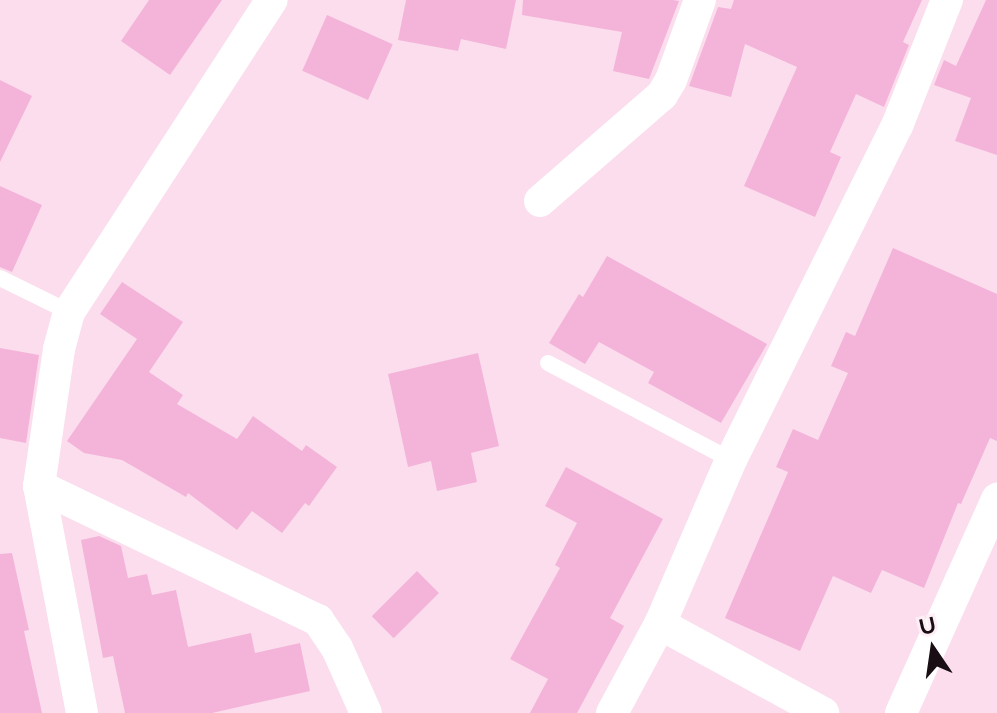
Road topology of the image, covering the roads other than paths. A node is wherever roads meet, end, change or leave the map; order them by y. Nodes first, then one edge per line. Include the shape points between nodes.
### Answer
1 (272, 0) edge
2 (700, 0) edge
3 (947, 0) edge
4 (540, 201) dead end
5 (0, 278) edge
6 (69, 312) junction
7 (548, 363) dead end
8 (731, 460) junction
9 (39, 486) junction
10 (997, 499) edge
11 (660, 624) junction
12 (82, 713) edge
13 (366, 713) edge
14 (612, 713) edge
15 (823, 713) edge
16 (901, 713) edge

1 - 6 street
2 - 4 street via 662,95
3 - 8 street via 897,126
5 - 6 lane
6 - 9 street via 51,391
7 - 8 lane
8 - 11 street
9 - 12 street
9 - 13 street via 318,620 337,648
10 - 16 street
11 - 14 street
11 - 15 street

